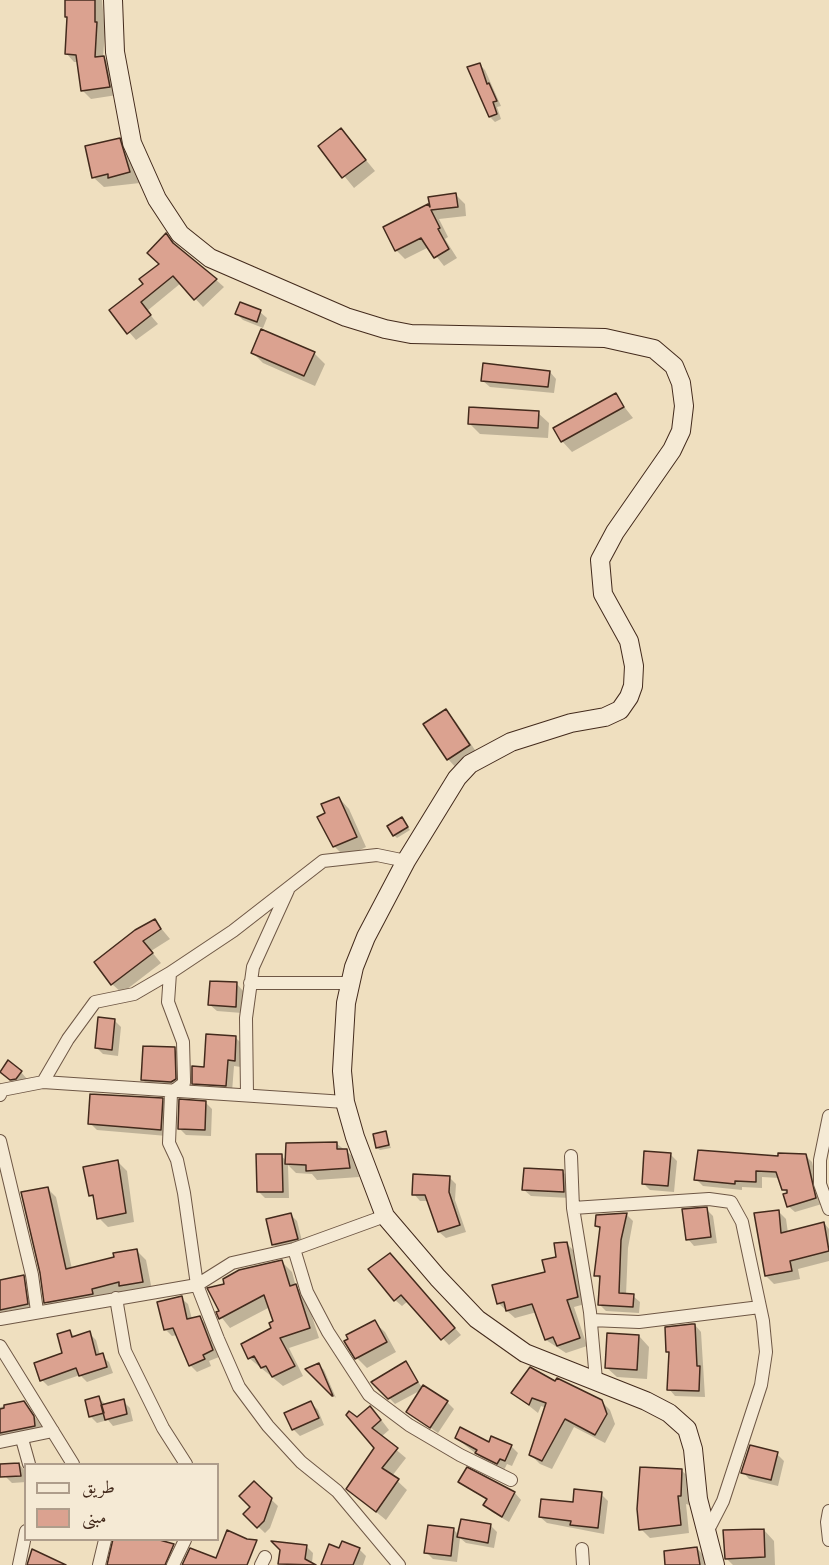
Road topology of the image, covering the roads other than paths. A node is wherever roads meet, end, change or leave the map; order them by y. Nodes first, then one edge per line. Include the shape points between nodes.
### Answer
1 (113, 0) edge
2 (406, 861) junction
3 (290, 886) junction
4 (170, 973) junction
5 (250, 983) junction
6 (350, 983) junction
7 (43, 1082) junction
8 (171, 1093) junction
9 (247, 1094) junction
10 (0, 1095) edge
11 (345, 1102) junction
12 (829, 1116) edge
13 (0, 1141) edge
14 (571, 1156) dead end
15 (573, 1208) junction
16 (829, 1209) edge
17 (385, 1216) junction
18 (294, 1249) junction
19 (197, 1285) junction
20 (116, 1298) junction
21 (760, 1308) junction
22 (37, 1311) junction
23 (0, 1319) edge
24 (591, 1320) junction
25 (0, 1346) edge
26 (596, 1380) junction
27 (52, 1431) junction
28 (22, 1439) junction
29 (0, 1442) edge
30 (29, 1463) edge
31 (72, 1463) edge
32 (185, 1463) edge
33 (511, 1480) dead end
34 (829, 1511) edge
35 (706, 1533) junction
36 (24, 1540) edge
37 (829, 1540) edge
38 (105, 1541) edge
39 (184, 1541) edge
40 (582, 1549) dead end
41 (18, 1565) edge
42 (99, 1565) edge
43 (173, 1565) edge
44 (399, 1565) edge
45 (583, 1565) edge
46 (715, 1565) edge

1 - 2 main road via 121,95 135,151 157,199 180,234 210,258 346,317 385,329 420,334 605,338 654,349 674,366 681,382 681,431 600,560 603,594 629,641 634,666 629,697 620,710 605,717 570,723 511,742 470,764 457,778
2 - 3 street via 377,855 323,861
2 - 6 main road via 366,937
3 - 4 street
3 - 5 street via 253,967
4 - 7 street via 134,994 95,1002
4 - 8 street via 168,1002 183,1041 184,1079
5 - 6 street
5 - 9 street via 245,1047
6 - 11 main road via 343,1031
7 - 8 street
7 - 10 street via 2,1090
8 - 9 street
8 - 19 street via 169,1143 184,1193
9 - 11 street
11 - 17 main road
12 - 16 street via 820,1160 820,1184
13 - 22 street
14 - 15 street
15 - 21 street via 709,1199 731,1202 742,1222
15 - 24 street
17 - 18 street
17 - 26 main road via 477,1319 525,1353
18 - 19 street via 232,1263
18 - 33 street via 307,1292 369,1395 409,1425
19 - 20 street
19 - 44 street via 238,1387 268,1426 301,1462 337,1491
20 - 22 street
20 - 32 street via 125,1351
21 - 24 street via 639,1322
21 - 35 street via 766,1352 761,1385 723,1501
22 - 23 street
24 - 26 street
25 - 27 street
26 - 35 main road via 669,1413 687,1430
27 - 28 street
27 - 31 street
28 - 29 street
28 - 30 street
34 - 37 street
35 - 46 main road
36 - 41 street
38 - 42 street
39 - 43 street
40 - 45 street

